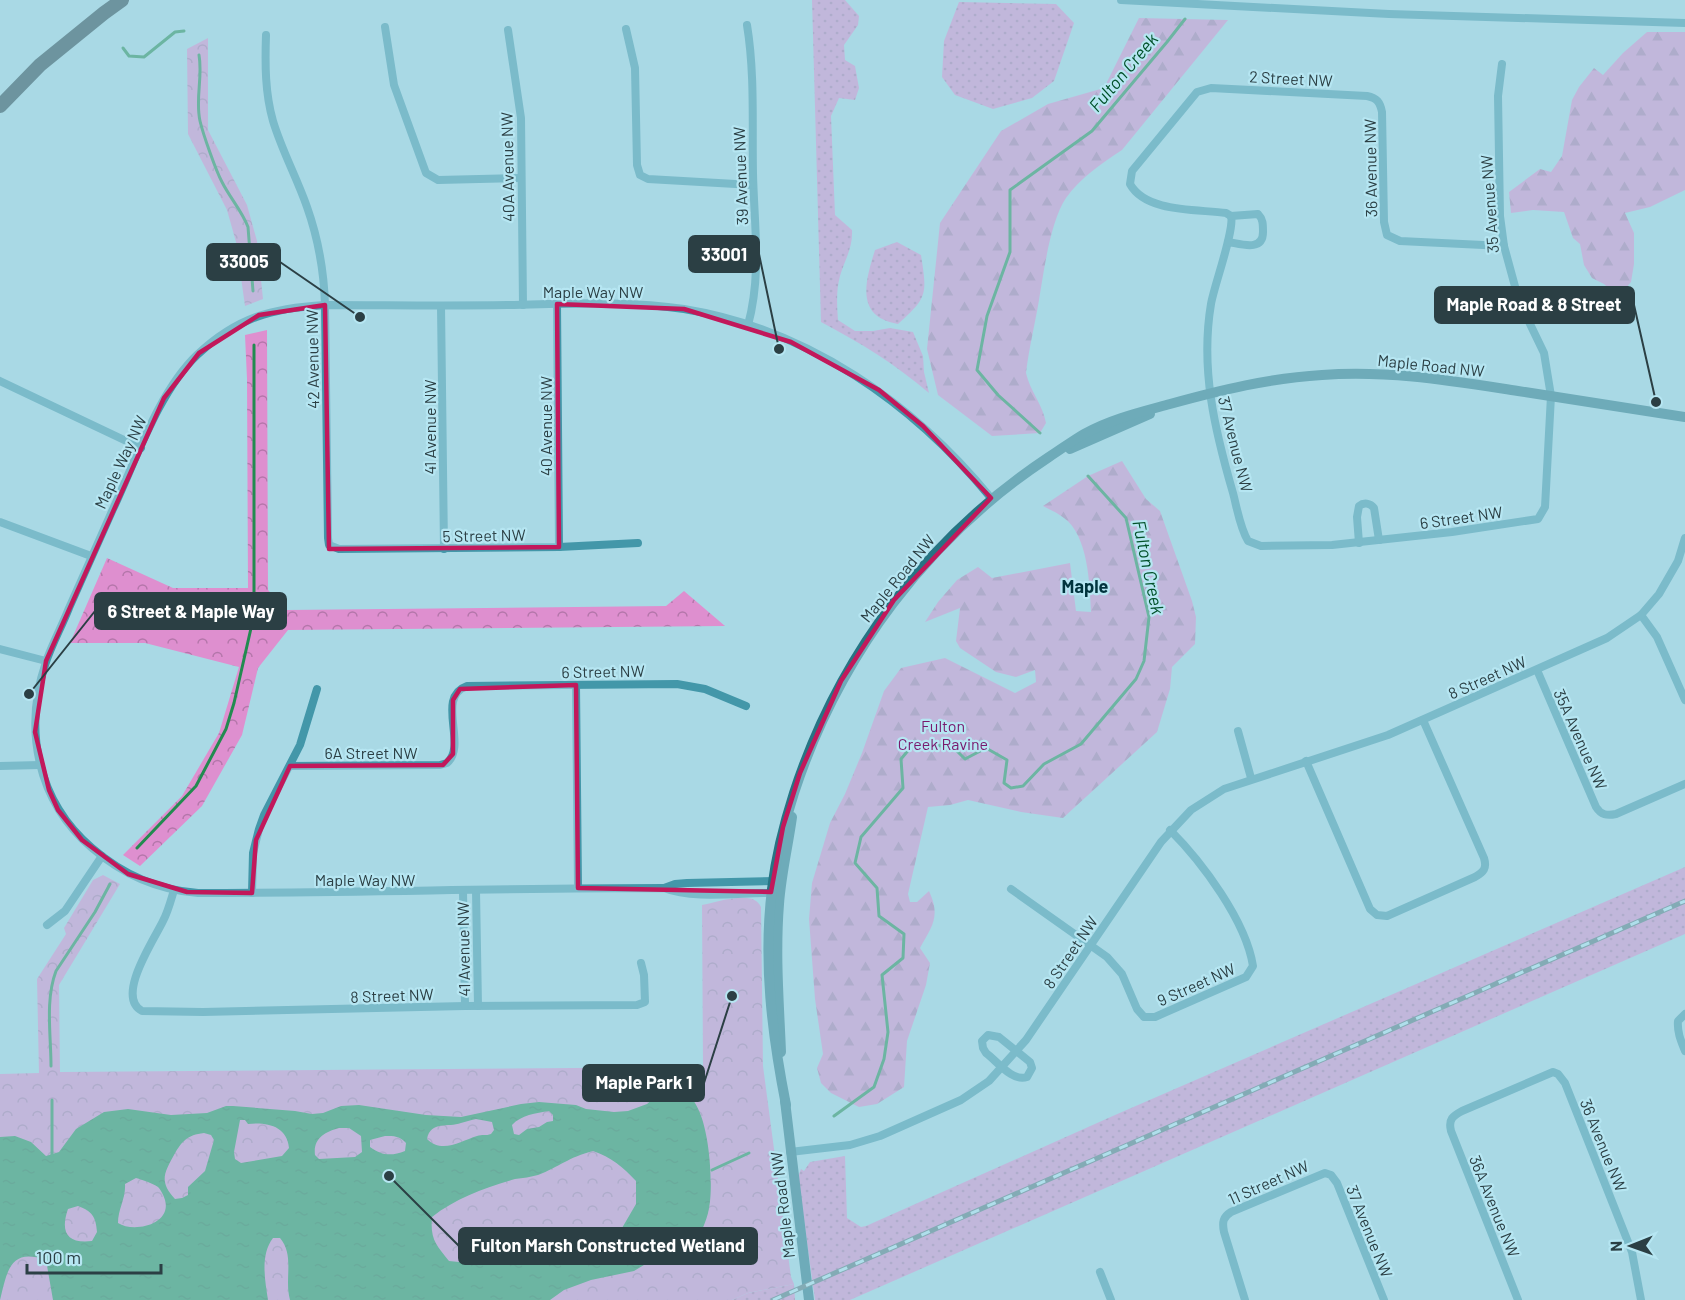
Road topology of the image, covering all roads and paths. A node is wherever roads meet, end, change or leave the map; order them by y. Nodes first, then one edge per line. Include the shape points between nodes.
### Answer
1 (122, 0) edge
2 (1121, 0) edge
3 (1685, 23) edge
4 (747, 25) dead end
5 (385, 27) dead end
6 (626, 29) dead end
7 (508, 30) dead end
8 (266, 35) dead end
9 (1502, 64) dead end
10 (1378, 101) joint
11 (0, 106) edge
12 (521, 178) junction
13 (753, 185) junction
14 (1231, 216) junction
15 (1228, 242) junction
16 (1504, 246) junction
17 (557, 304) junction
18 (325, 305) junction
19 (523, 305) junction
20 (441, 306) junction
21 (748, 325) junction
22 (0, 381) edge
23 (1209, 392) junction
24 (1551, 396) junction
25 (1685, 417) edge
26 (141, 448) junction
27 (991, 498) junction
28 (1543, 513) joint
29 (0, 522) edge
30 (1378, 540) junction
31 (638, 543) dead end
32 (1251, 543) joint
33 (1359, 543) junction
34 (1684, 544) edge
35 (331, 546) joint
36 (560, 548) junction
37 (444, 549) junction
38 (91, 556) junction
39 (1641, 615) junction
40 (0, 649) edge
41 (46, 661) junction
42 (1537, 670) junction
43 (576, 685) junction
44 (316, 689) dead end
45 (1685, 700) edge
46 (746, 706) dead end
47 (1423, 720) junction
48 (1238, 731) dead end
49 (450, 761) joint
50 (1306, 761) junction
51 (40, 765) junction
52 (0, 766) edge
53 (290, 766) junction
54 (1251, 778) junction
55 (1685, 784) edge
56 (1170, 830) junction
57 (102, 856) junction
58 (776, 887) junction
59 (578, 888) junction
60 (1011, 889) dead end
61 (174, 890) junction
62 (463, 891) junction
63 (476, 891) junction
64 (252, 893) junction
65 (47, 924) dead end
66 (1092, 945) junction
67 (640, 963) dead end
68 (465, 1006) junction
69 (478, 1006) junction
70 (1685, 1014) edge
71 (1017, 1051) junction
72 (1685, 1051) edge
73 (1003, 1067) junction
74 (1449, 1122) joint
75 (790, 1152) junction
76 (1330, 1174) joint
77 (1100, 1272) dead end
78 (809, 1300) edge
79 (1111, 1300) edge
80 (1245, 1300) edge
81 (1384, 1300) edge
82 (1518, 1300) edge
83 (1641, 1300) edge

1 - 11 highway via 40,65
2 - 3 street via 1389,14
4 - 13 street, 39 Avenue NW
5 - 12 street via 397,97 430,177
6 - 13 street via 635,68 640,175 648,179
7 - 12 street, 40A Avenue NW via 519,102
8 - 18 street, 42 Avenue NW via 269,105 310,218
9 - 16 street, 35 Avenue NW via 1498,96
10 - 14 street, 2 Street NW via 1367,96 1319,93 1211,88 1200,91 1134,168 1129,180 1134,191 1155,202
10 - 16 street, 36 Avenue NW via 1382,112 1384,222 1388,236 1400,241
12 - 19 street, 40A Avenue NW
13 - 21 street, 39 Avenue NW via 757,269
14 - 15 street, 37 Avenue NW
14 - 15 street via 1258,214 1263,221 1263,235 1254,245
15 - 23 street, 37 Avenue NW via 1208,321
16 - 24 street, 35 Avenue NW via 1519,301 1544,353
17 - 19 street, Maple Way NW
17 - 21 street, Maple Way NW via 646,305
17 - 36 street, 40 Avenue NW
18 - 20 street, Maple Way NW
18 - 26 street, Maple Way NW via 259,315 216,339 176,379
18 - 35 street, 42 Avenue NW via 327,538
19 - 20 street, Maple Way NW
20 - 37 street, 41 Avenue NW
21 - 27 street, Maple Way NW via 817,354 879,390 941,443
22 - 26 street
23 - 24 street, Maple Road NW via 1285,378 1364,373 1432,377
23 - 27 street, Maple Road NW via 1174,403 1045,460
23 - 32 street, 37 Avenue NW via 1218,441
24 - 25 street, Maple Road NW
24 - 28 street, 35 Avenue NW
26 - 38 street, Maple Way NW
27 - 58 street, Maple Road NW via 920,568 876,625 836,691 798,781
28 - 30 street, 6 Street NW via 1534,520
29 - 38 street
30 - 33 street, 6 Street NW
30 - 33 street via 1374,508 1365,503 1357,512
31 - 36 street, 5 Street NW
32 - 33 street, 6 Street NW
34 - 39 street, 8 Street NW via 1665,584
35 - 37 street, 5 Street NW
36 - 37 street, 5 Street NW
38 - 41 street, Maple Way NW
39 - 42 street, 8 Street NW via 1607,638
39 - 45 street via 1657,637
40 - 41 street
41 - 51 street, Maple Way NW via 36,711
42 - 47 street, 8 Street NW
42 - 55 street, 35A Avenue NW via 1596,807 1605,815 1616,814
43 - 46 street, 6 Street NW via 687,684
43 - 49 street, 6 Street NW via 467,686 457,691
43 - 59 street
44 - 53 street via 303,738
47 - 50 street, 8 Street NW
47 - 50 street via 1485,867 1475,877 1387,916 1377,915 1369,906
48 - 54 street
49 - 53 street, 6A Street NW via 440,765
50 - 54 street, 8 Street NW
51 - 52 street
51 - 57 street, Maple Way NW via 57,810 82,840
53 - 64 street via 257,834
54 - 56 street, 8 Street NW via 1204,800
56 - 66 street, 8 Street NW
56 - 66 street, 9 Street NW via 1225,900 1250,952 1250,974 1155,1017 1144,1017 1118,968
57 - 61 street, Maple Way NW via 141,880
57 - 65 street via 65,911
58 - 59 street, Maple Way NW via 687,883 664,888
58 - 75 street, Maple Road NW via 776,973
59 - 63 street, Maple Way NW
60 - 66 street
61 - 64 street, Maple Way NW
61 - 68 street, 8 Street NW via 134,982 133,1001 140,1010
62 - 63 street, Maple Way NW
62 - 64 street, Maple Way NW
62 - 68 street, 41 Avenue NW
63 - 69 street, 41 Avenue NW
66 - 71 street, 8 Street NW
67 - 69 street, 8 Street NW via 645,1002 637,1005
68 - 69 street, 8 Street NW
70 - 72 street via 1678,1021 1678,1035
71 - 73 street, 8 Street NW
71 - 73 street via 1030,1062 1032,1068 1027,1077 1016,1077
71 - 73 street via 996,1035 985,1036 983,1048
73 - 75 street, 8 Street NW via 962,1100 880,1136 850,1145
74 - 82 street, 36A Avenue NW
74 - 83 street, 36 Avenue NW via 1462,1111 1545,1074 1556,1073 1565,1083 1627,1239
75 - 78 street, Maple Road NW
76 - 80 street, 11 Street NW via 1318,1174 1224,1218 1222,1224
76 - 81 street, 37 Avenue NW
77 - 79 street

